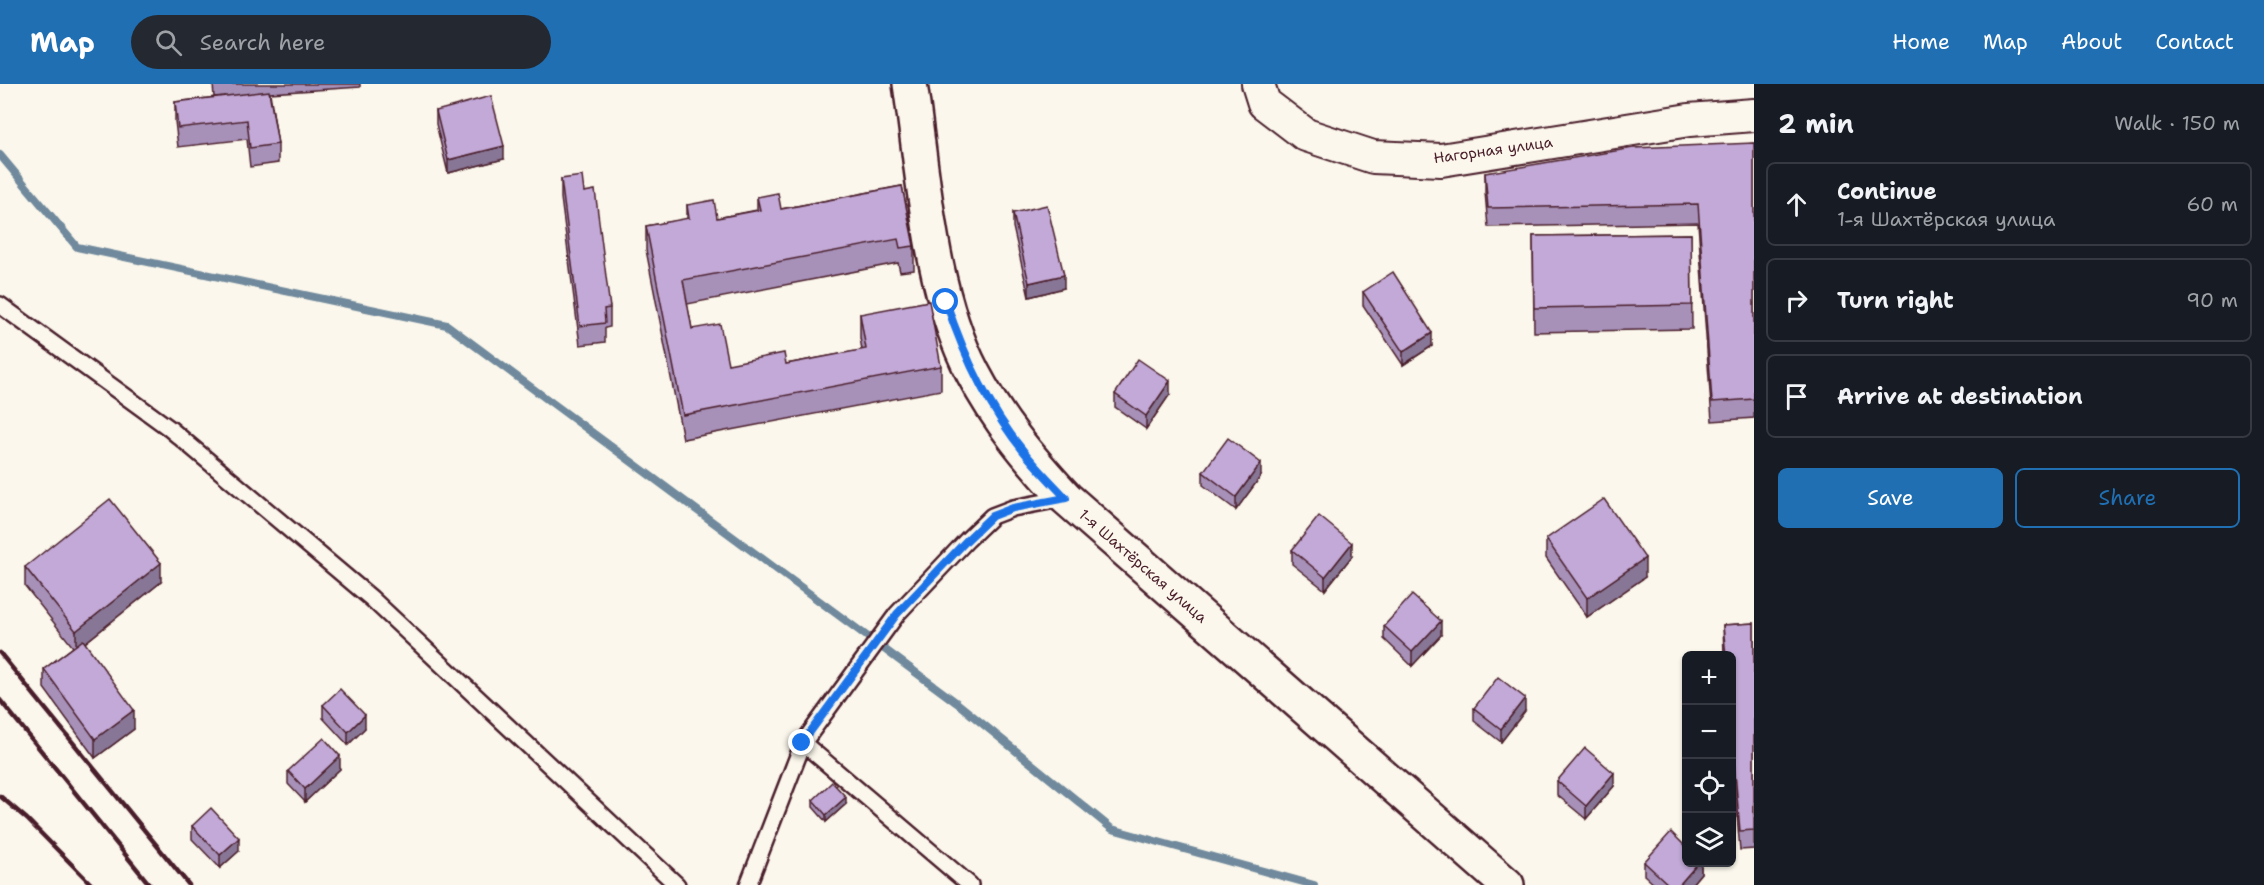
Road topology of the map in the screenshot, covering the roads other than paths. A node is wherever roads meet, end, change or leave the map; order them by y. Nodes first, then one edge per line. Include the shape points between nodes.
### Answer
1 (910, 84) edge
2 (1258, 84) edge
3 (1754, 115) edge
4 (0, 305) edge
5 (1066, 498) junction
6 (802, 743) junction
7 (677, 885) edge
8 (748, 885) edge
9 (970, 885) edge
10 (1507, 885) edge

1 - 5 street, 1-я Шахтёрская улица via 937,270 958,337 994,410 1024,453
2 - 3 street, Нагорная улица via 1264,103 1306,135 1373,157 1441,160 1689,120
4 - 7 lane via 169,428 371,598
5 - 6 lane via 992,516 897,614
5 - 10 street, 1-я Шахтёрская улица
6 - 8 lane
6 - 9 lane

